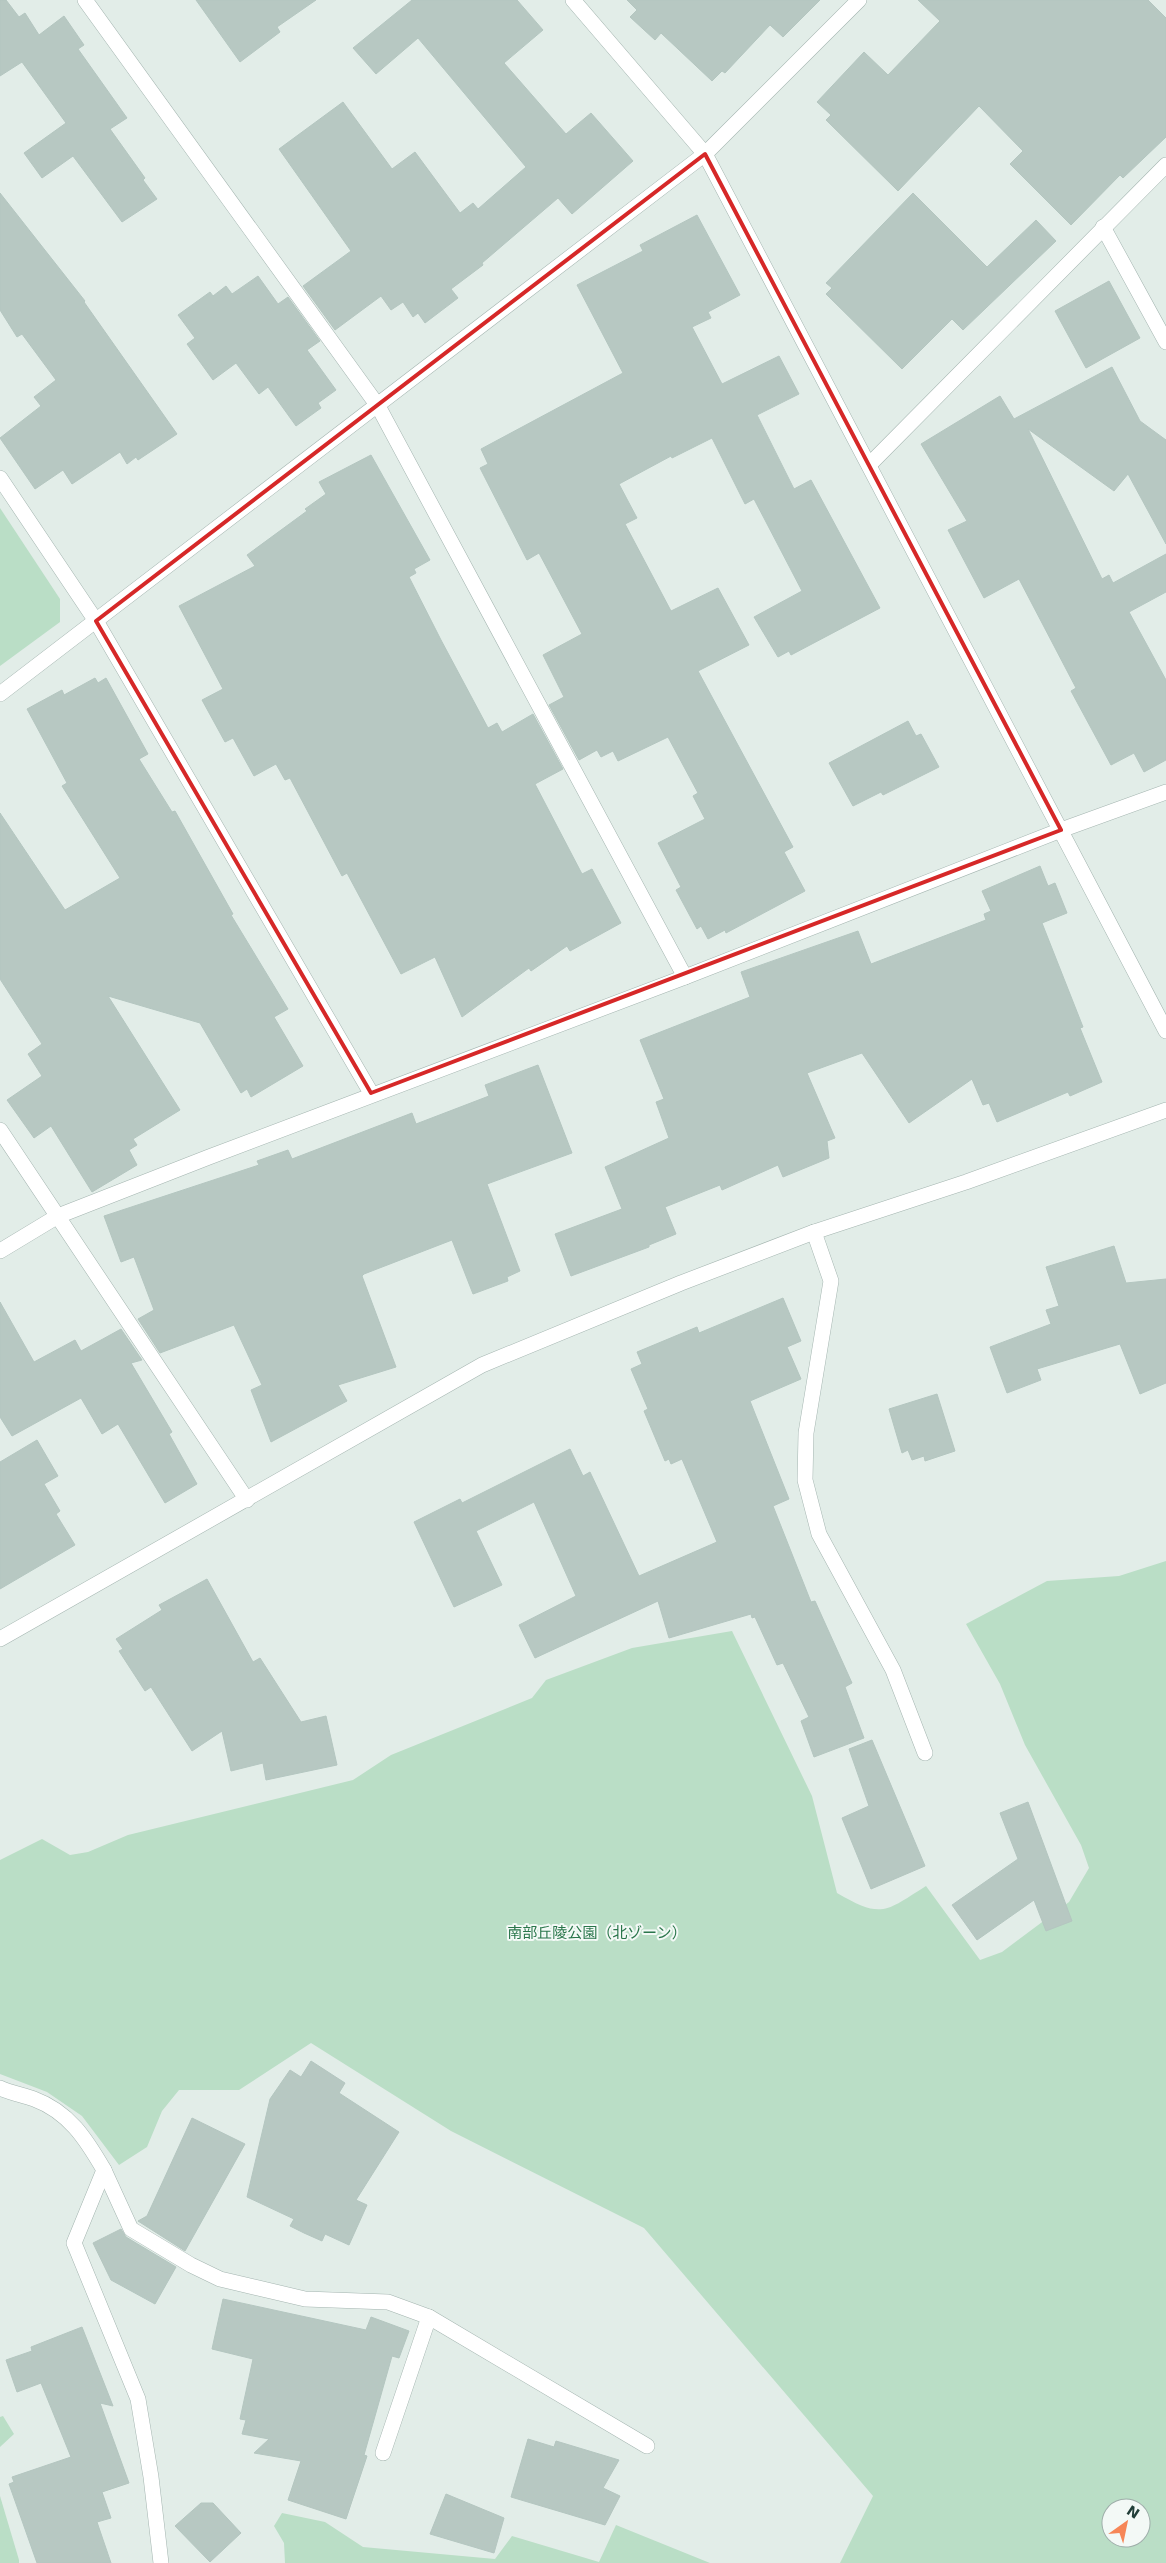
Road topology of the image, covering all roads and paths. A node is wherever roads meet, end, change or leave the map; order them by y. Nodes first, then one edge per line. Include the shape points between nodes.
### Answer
1 (84, 0) edge
2 (573, 0) edge
3 (859, 0) edge
4 (705, 154) junction
5 (1166, 165) edge
6 (1103, 227) junction
7 (1166, 342) edge
8 (378, 406) junction
9 (869, 465) junction
10 (0, 478) edge
11 (96, 621) junction
12 (0, 694) edge
13 (1166, 792) edge
14 (1061, 830) junction
15 (684, 977) junction
16 (1166, 1031) edge
17 (371, 1094) junction
18 (1166, 1110) edge
19 (0, 1130) edge
20 (58, 1216) junction
21 (814, 1232) junction
22 (0, 1251) edge
23 (247, 1500) junction
24 (0, 1638) edge
25 (925, 1753) dead end
26 (0, 2088) edge
27 (104, 2170) junction
28 (429, 2317) junction
29 (647, 2446) dead end
30 (383, 2452) dead end
31 (161, 2563) edge

1 - 8 street
2 - 4 street
3 - 4 street
4 - 8 street
4 - 9 street
5 - 6 street
6 - 7 street
6 - 9 street
8 - 11 street
8 - 15 street
9 - 14 street
10 - 11 street
11 - 12 street
11 - 17 street
13 - 14 street
14 - 15 street
14 - 16 street
15 - 17 street
17 - 20 street
18 - 21 street via 966,1182
19 - 20 street
20 - 22 street
20 - 23 street
21 - 23 street via 482,1365
21 - 25 street via 831,1281 806,1433 805,1480 819,1534 892,1670
23 - 24 street
26 - 27 street via 34,2099 68,2118 85,2137
27 - 28 street via 130,2229 220,2279 305,2299 388,2302
27 - 31 street via 74,2243 138,2399
28 - 29 street
28 - 30 street

